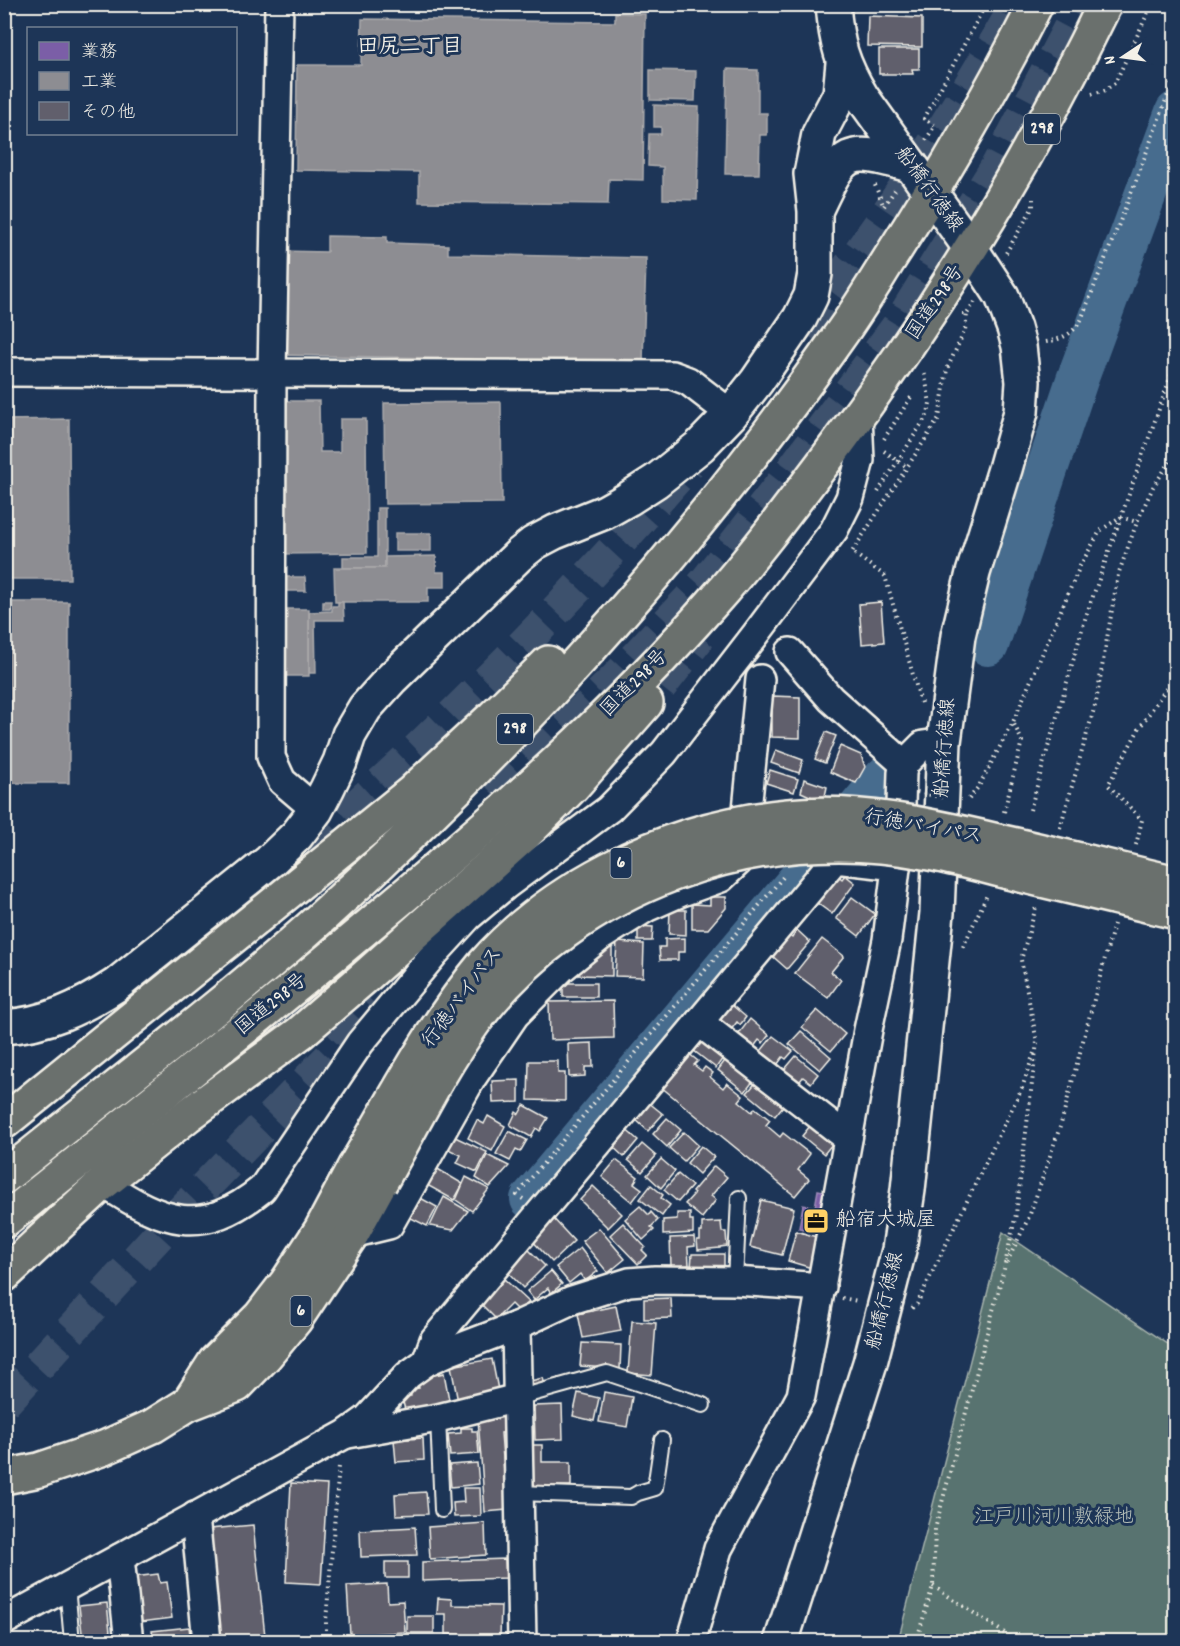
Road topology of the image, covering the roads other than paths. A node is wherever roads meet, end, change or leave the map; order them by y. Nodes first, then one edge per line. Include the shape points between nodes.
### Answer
1 (279, 4) edge
2 (833, 4) edge
3 (1026, 4) edge
4 (1036, 4) edge
5 (1105, 4) edge
6 (1016, 43) junction
7 (843, 63) junction
8 (910, 166) junction
9 (931, 194) junction
10 (816, 211) junction
11 (971, 249) junction
12 (4, 372) edge
13 (272, 374) junction
14 (731, 414) junction
15 (858, 416) junction
16 (731, 482) junction
17 (714, 602) junction
18 (790, 652) dead end
19 (760, 679) dead end
20 (944, 742) junction
21 (904, 764) junction
22 (316, 810) junction
23 (900, 836) junction
24 (744, 840) junction
25 (896, 866) junction
26 (1176, 883) edge
27 (1176, 912) edge
28 (699, 1022) junction
29 (4, 1027) edge
30 (10, 1116) edge
31 (848, 1138) junction
32 (367, 1175) junction
33 (4, 1177) edge
34 (103, 1183) junction
35 (739, 1198) dead end
36 (5, 1220) edge
37 (352, 1234) junction
38 (4, 1275) edge
39 (735, 1281) junction
40 (821, 1291) junction
41 (516, 1326) junction
42 (426, 1362) junction
43 (517, 1398) junction
44 (188, 1404) junction
45 (703, 1405) dead end
46 (438, 1418) junction
47 (344, 1436) junction
48 (662, 1440) dead end
49 (4, 1477) edge
50 (519, 1493) junction
51 (442, 1510) dead end
52 (195, 1516) junction
53 (120, 1558) junction
54 (67, 1586) junction
55 (4, 1621) edge
56 (72, 1641) edge
57 (129, 1641) edge
58 (207, 1641) edge
59 (522, 1641) edge
60 (691, 1641) edge
61 (781, 1641) edge

1 - 13 street
2 - 7 main road, 船橋行徳線
3 - 6 street
4 - 6 main road, 国道298号 / 298
5 - 11 main road, 国道298号 / 298 via 1048,119
6 - 9 main road, 国道298号 / 298
7 - 8 main road, 船橋行徳線 via 861,97
7 - 10 main road via 840,94 819,134 811,174
8 - 9 main road, 船橋行徳線
8 - 10 main road via 874,155 849,157 832,174
9 - 11 main road, 船橋行徳線
9 - 16 main road, 国道298号 / 298 via 841,334
10 - 14 main road via 811,296 800,318
11 - 15 main road, 国道298号 / 298
11 - 20 main road, 船橋行徳線 via 1007,308 1019,346 1023,382 1021,411 958,636
12 - 13 street
13 - 14 street via 672,375 688,381
13 - 22 street via 270,757 282,781
14 - 22 main road via 700,447 656,481 605,512 534,543 519,555 365,708
15 - 17 main road, 国道298号 / 298
15 - 34 street via 860,460 850,498 834,530 756,634 664,753 609,808 477,909 434,954 360,1042 262,1189 226,1213 190,1220 154,1213
16 - 30 main road, 298 via 412,792
16 - 33 main road, 国道298号 / 298 via 675,553 587,652 429,816 321,918
17 - 34 main road, 298 via 647,701 573,786 522,836 300,1033
17 - 36 main road, 国道298号 / 298 via 615,706 465,845 330,959
18 - 21 street via 831,699
19 - 24 street
20 - 21 street via 923,745
20 - 61 main road, 船橋行徳線 via 937,913 899,1250 902,1305 870,1363
21 - 23 street
22 - 29 main road via 270,861 116,985 69,1012 25,1026
23 - 24 street via 799,832
23 - 25 street
24 - 37 street via 739,861 721,878 646,908 600,937 515,1015 472,1078 390,1225
25 - 28 street via 835,859
25 - 31 street via 887,940
26 - 32 main road, 行徳バイパス / 6, bridge via 937,827 865,816 789,816 690,835 601,873 568,892 509,938 451,1007 425,1047
27 - 32 main road, 行徳バイパス / 6, bridge via 923,852 870,846 800,845 686,868 607,904 532,958 475,1022
28 - 31 street
28 - 42 street via 434,1340
31 - 40 street
32 - 37 main road, 行徳バイパス / 6
32 - 44 main road, 行徳バイパス / 6 via 321,1230 260,1317 215,1362
34 - 38 main road, 298
35 - 39 lane
37 - 44 main road, 行徳バイパス / 6 via 295,1320 266,1355 237,1385
39 - 40 street
39 - 41 street via 629,1282 572,1300
40 - 60 street via 801,1396 718,1549
41 - 42 street
41 - 43 street
42 - 47 street
43 - 45 lane via 607,1373
43 - 46 street
43 - 50 street
44 - 49 main road, 行徳バイパス / 6 via 153,1426 104,1448 39,1470
46 - 47 street
46 - 51 lane
47 - 52 street
48 - 50 lane via 656,1488 631,1497
50 - 59 street
52 - 53 street
52 - 58 street
53 - 54 street
53 - 57 street
54 - 55 street
54 - 56 lane

